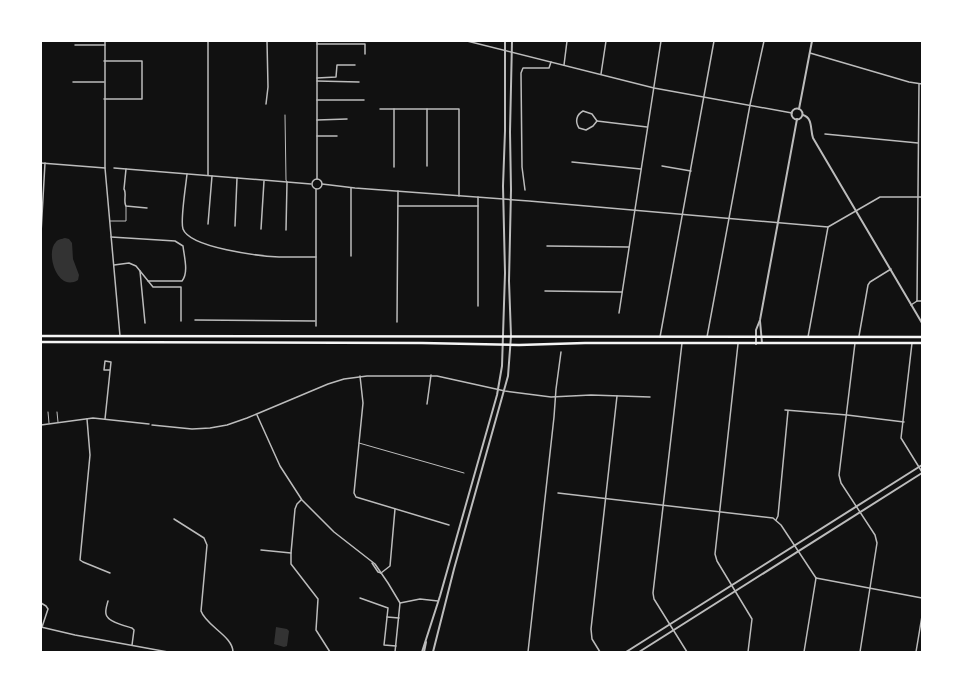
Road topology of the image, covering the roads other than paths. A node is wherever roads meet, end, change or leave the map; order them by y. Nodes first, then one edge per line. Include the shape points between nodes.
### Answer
1 (105, 41) edge
2 (208, 41) edge
3 (267, 41) edge
4 (467, 41) edge
5 (504, 41) edge
6 (512, 41) edge
7 (567, 41) edge
8 (606, 41) edge
9 (661, 41) edge
10 (714, 41) edge
11 (764, 41) edge
12 (812, 41) edge
13 (317, 42) edge
14 (105, 44) junction
15 (75, 45) dead end
16 (504, 50) junction
17 (512, 52) junction
18 (809, 52) junction
19 (365, 54) dead end
20 (104, 61) junction
21 (551, 62) junction
22 (355, 65) dead end
23 (564, 65) junction
24 (601, 74) junction
25 (317, 78) junction
26 (317, 81) junction
27 (73, 82) dead end
28 (104, 82) junction
29 (359, 82) dead end
30 (921, 84) edge
31 (654, 88) junction
32 (705, 97) junction
33 (104, 99) junction
34 (317, 100) junction
35 (364, 100) dead end
36 (266, 104) dead end
37 (750, 105) junction
38 (380, 109) dead end
39 (394, 109) junction
40 (427, 109) junction
41 (799, 109) junction
42 (792, 113) junction
43 (285, 115) dead end
44 (803, 115) junction
45 (347, 119) dead end
46 (797, 119) junction
47 (317, 120) junction
48 (597, 121) junction
49 (647, 128) junction
50 (825, 134) dead end
51 (317, 136) junction
52 (337, 136) dead end
53 (918, 143) junction
54 (572, 162) dead end
55 (41, 163) edge
56 (45, 163) junction
57 (427, 166) dead end
58 (662, 166) dead end
59 (394, 167) dead end
60 (105, 168) junction
61 (114, 168) dead end
62 (126, 169) junction
63 (641, 169) junction
64 (691, 171) junction
65 (187, 174) junction
66 (208, 176) junction
67 (212, 176) junction
68 (237, 178) junction
69 (316, 179) junction
70 (264, 180) junction
71 (287, 182) junction
72 (311, 184) junction
73 (322, 184) junction
74 (351, 188) junction
75 (316, 189) junction
76 (525, 190) dead end
77 (398, 191) junction
78 (460, 196) junction
79 (918, 197) junction
80 (922, 197) edge
81 (478, 198) junction
82 (503, 199) junction
83 (511, 200) junction
84 (126, 206) junction
85 (398, 206) junction
86 (478, 206) junction
87 (147, 208) dead end
88 (635, 210) junction
89 (857, 210) junction
90 (683, 214) junction
91 (729, 218) junction
92 (109, 221) junction
93 (778, 222) junction
94 (208, 224) dead end
95 (235, 226) dead end
96 (828, 227) junction
97 (261, 229) dead end
98 (286, 230) dead end
99 (41, 233) edge
100 (111, 237) junction
101 (547, 246) dead end
102 (629, 247) junction
103 (351, 256) dead end
104 (316, 257) junction
105 (114, 265) junction
106 (891, 270) junction
107 (140, 271) junction
108 (148, 281) junction
109 (545, 291) dead end
110 (622, 292) junction
111 (917, 301) junction
112 (922, 301) edge
113 (911, 305) junction
114 (478, 306) dead end
115 (619, 313) dead end
116 (195, 320) dead end
117 (760, 320) junction
118 (181, 321) dead end
119 (316, 321) junction
120 (145, 322) dead end
121 (397, 322) dead end
122 (922, 323) edge
123 (316, 326) dead end
124 (41, 336) edge
125 (120, 336) junction
126 (503, 336) junction
127 (511, 336) junction
128 (660, 337) junction
129 (707, 337) junction
130 (756, 337) junction
131 (761, 337) junction
132 (808, 337) junction
133 (922, 337) edge
134 (858, 338) junction
135 (41, 342) edge
136 (120, 342) junction
137 (682, 343) junction
138 (738, 343) junction
139 (762, 343) junction
140 (855, 343) junction
141 (912, 343) junction
142 (922, 343) edge
143 (503, 344) junction
144 (511, 344) junction
145 (756, 344) junction
146 (561, 352) dead end
147 (110, 370) junction
148 (430, 375) junction
149 (360, 376) junction
150 (498, 390) junction
151 (505, 391) junction
152 (617, 396) junction
153 (556, 397) junction
154 (650, 397) dead end
155 (426, 404) dead end
156 (784, 410) dead end
157 (789, 411) junction
158 (48, 412) dead end
159 (57, 412) dead end
160 (257, 414) junction
161 (847, 415) junction
162 (87, 419) junction
163 (105, 419) junction
164 (58, 422) junction
165 (904, 422) junction
166 (49, 424) junction
167 (149, 424) dead end
168 (152, 424) dead end
169 (41, 425) edge
170 (359, 443) junction
171 (921, 466) edge
172 (464, 473) dead end
173 (922, 473) edge
174 (558, 493) dead end
175 (606, 499) junction
176 (302, 500) junction
177 (663, 505) junction
178 (856, 506) junction
179 (395, 509) junction
180 (720, 512) junction
181 (860, 512) junction
182 (174, 519) dead end
183 (776, 520) junction
184 (449, 525) dead end
185 (794, 546) junction
186 (261, 550) dead end
187 (797, 551) junction
188 (291, 553) junction
189 (110, 573) dead end
190 (381, 573) junction
191 (816, 578) junction
192 (732, 585) junction
193 (870, 589) junction
194 (735, 590) junction
195 (360, 598) dead end
196 (922, 598) edge
197 (108, 601) dead end
198 (438, 601) junction
199 (41, 603) edge
200 (400, 603) junction
201 (445, 603) junction
202 (922, 616) edge
203 (387, 617) junction
204 (399, 618) junction
205 (670, 624) junction
206 (42, 627) edge
207 (674, 631) junction
208 (132, 645) junction
209 (396, 646) junction
210 (168, 652) edge
211 (233, 652) edge
212 (330, 652) edge
213 (395, 652) edge
214 (423, 652) edge
215 (433, 652) edge
216 (528, 652) edge
217 (600, 652) edge
218 (626, 652) edge
219 (639, 652) edge
220 (687, 652) edge
221 (748, 652) edge
222 (804, 652) edge
223 (860, 652) edge
224 (916, 652) edge

1 - 14 street
2 - 66 street
3 - 36 street
4 - 16 street
5 - 16 street
6 - 17 street
7 - 23 street
8 - 24 street
9 - 31 street
10 - 32 street
11 - 37 street
12 - 18 street
13 - 19 street via 365,44
13 - 25 street
14 - 15 street
14 - 20 street
16 - 17 street
16 - 82 street
17 - 21 street
17 - 83 street
18 - 30 street
18 - 41 street
20 - 28 street
20 - 33 street via 142,61 142,99
21 - 23 street
21 - 76 street via 549,68 523,68 521,73 522,167
22 - 25 street via 337,66 336,77
23 - 24 street
24 - 31 street
25 - 26 street
26 - 29 street
26 - 34 street
27 - 28 street
28 - 33 street
30 - 53 street
31 - 32 street
31 - 49 street
32 - 37 street
32 - 64 street
33 - 60 street
34 - 35 street
34 - 47 street
37 - 42 street
37 - 91 street
38 - 39 street
39 - 40 street
39 - 59 street
40 - 57 street
40 - 78 street via 460,109
41 - 42 street via 794,109
41 - 44 street
42 - 46 street
43 - 71 lane
44 - 46 street
44 - 89 street via 809,118 813,138
45 - 47 street
46 - 93 street
47 - 51 street
48 - 48 street via 592,114 583,111 579,113 576,121 579,128 586,130
48 - 49 street
49 - 63 street
50 - 53 street
51 - 52 street
51 - 69 street
53 - 79 street
54 - 63 street
55 - 56 street
56 - 60 street
56 - 99 street
58 - 64 street
60 - 92 street
61 - 62 street
62 - 65 street
62 - 84 street
63 - 88 street
64 - 90 street
65 - 66 street
65 - 104 street via 182,225 191,238 234,251 279,257
66 - 67 street
67 - 68 street
67 - 94 street
68 - 70 street
68 - 95 street
69 - 72 street
69 - 73 street
70 - 71 street
70 - 97 street
71 - 72 street
71 - 98 street
72 - 75 street
73 - 74 street
73 - 75 street
74 - 77 street
74 - 103 street
75 - 104 street
77 - 78 street
77 - 85 street
78 - 81 street
79 - 80 street
79 - 89 street via 880,197
79 - 111 street
81 - 82 street
81 - 86 street
82 - 83 street
82 - 126 street
83 - 88 street
83 - 127 street
84 - 87 street
84 - 92 lane via 126,221
85 - 86 street
85 - 121 street
86 - 114 street
88 - 90 street
88 - 102 street
89 - 96 street
89 - 106 street
90 - 91 street
90 - 128 street
91 - 93 street
91 - 129 street
92 - 100 street
93 - 96 street
93 - 117 street
96 - 132 street
100 - 105 street
100 - 108 street via 175,241 183,246 186,271 182,281
101 - 102 street
102 - 110 street
104 - 119 street
105 - 107 street via 133,264
105 - 125 street
106 - 113 street
106 - 134 street via 868,285
107 - 108 street
107 - 120 street
108 - 118 street via 153,287 180,287
109 - 110 street
110 - 115 street
111 - 112 street
111 - 113 street
113 - 122 street
116 - 119 street
117 - 130 street
117 - 131 street
119 - 123 street
124 - 125 main road
125 - 126 main road
125 - 136 street
126 - 127 main road
126 - 143 street
127 - 128 main road
127 - 144 street
128 - 129 main road
129 - 130 main road
130 - 131 main road
130 - 145 street
131 - 132 main road
131 - 139 street
132 - 134 main road
133 - 134 main road
135 - 136 main road
136 - 143 main road
137 - 138 main road
137 - 144 main road
137 - 177 street
138 - 145 main road
138 - 180 street
139 - 140 main road
139 - 145 main road
140 - 141 main road
140 - 161 street
141 - 142 main road
141 - 165 street
143 - 144 main road
143 - 150 street
144 - 151 street
146 - 153 street
147 - 147 street via 111,362 105,361 104,370
147 - 163 street
148 - 149 street
148 - 150 street
148 - 155 street
149 - 160 street via 328,384
149 - 170 street via 363,403
150 - 151 street
150 - 198 street
151 - 153 street
151 - 201 street
152 - 153 street
152 - 154 street
152 - 175 street
153 - 216 street
156 - 157 street
157 - 161 street
157 - 183 street
158 - 166 lane
159 - 164 lane
160 - 168 street via 210,428 192,429
160 - 176 street via 280,466
161 - 165 street
161 - 178 street via 839,475 841,483
162 - 163 street
162 - 164 street
162 - 189 street via 90,455 80,560
163 - 167 street
164 - 166 street
165 - 171 street via 902,440
166 - 169 street
170 - 172 lane
170 - 179 street via 354,493 356,497
171 - 173 street
171 - 178 street
173 - 181 street
174 - 175 street
175 - 177 street
175 - 217 street via 591,634
176 - 188 street via 295,509
176 - 190 street
177 - 180 street
177 - 205 street via 653,593 654,600
178 - 181 street
178 - 185 street
179 - 184 street
179 - 190 street via 390,566
180 - 183 street
180 - 192 street via 715,557
181 - 187 street
181 - 193 street via 877,540
182 - 211 street via 206,541 201,613 232,644
183 - 185 street
185 - 187 street
185 - 192 street
186 - 188 street
187 - 191 street
187 - 194 street
188 - 212 street via 291,564 318,599 316,630
190 - 200 street
191 - 193 street
191 - 222 street
192 - 194 street
192 - 205 street
193 - 196 street
193 - 223 street
194 - 207 street
194 - 221 street via 752,618
195 - 203 street via 388,608
197 - 208 street via 108,618 134,630
198 - 200 street via 420,599
198 - 201 street
198 - 214 street
199 - 206 street via 48,608
200 - 204 street
201 - 215 street
202 - 224 street
203 - 204 street
203 - 209 street via 384,645
204 - 209 street
205 - 207 street
205 - 218 street
206 - 208 street
207 - 219 street
207 - 220 street
208 - 210 street
209 - 213 street

